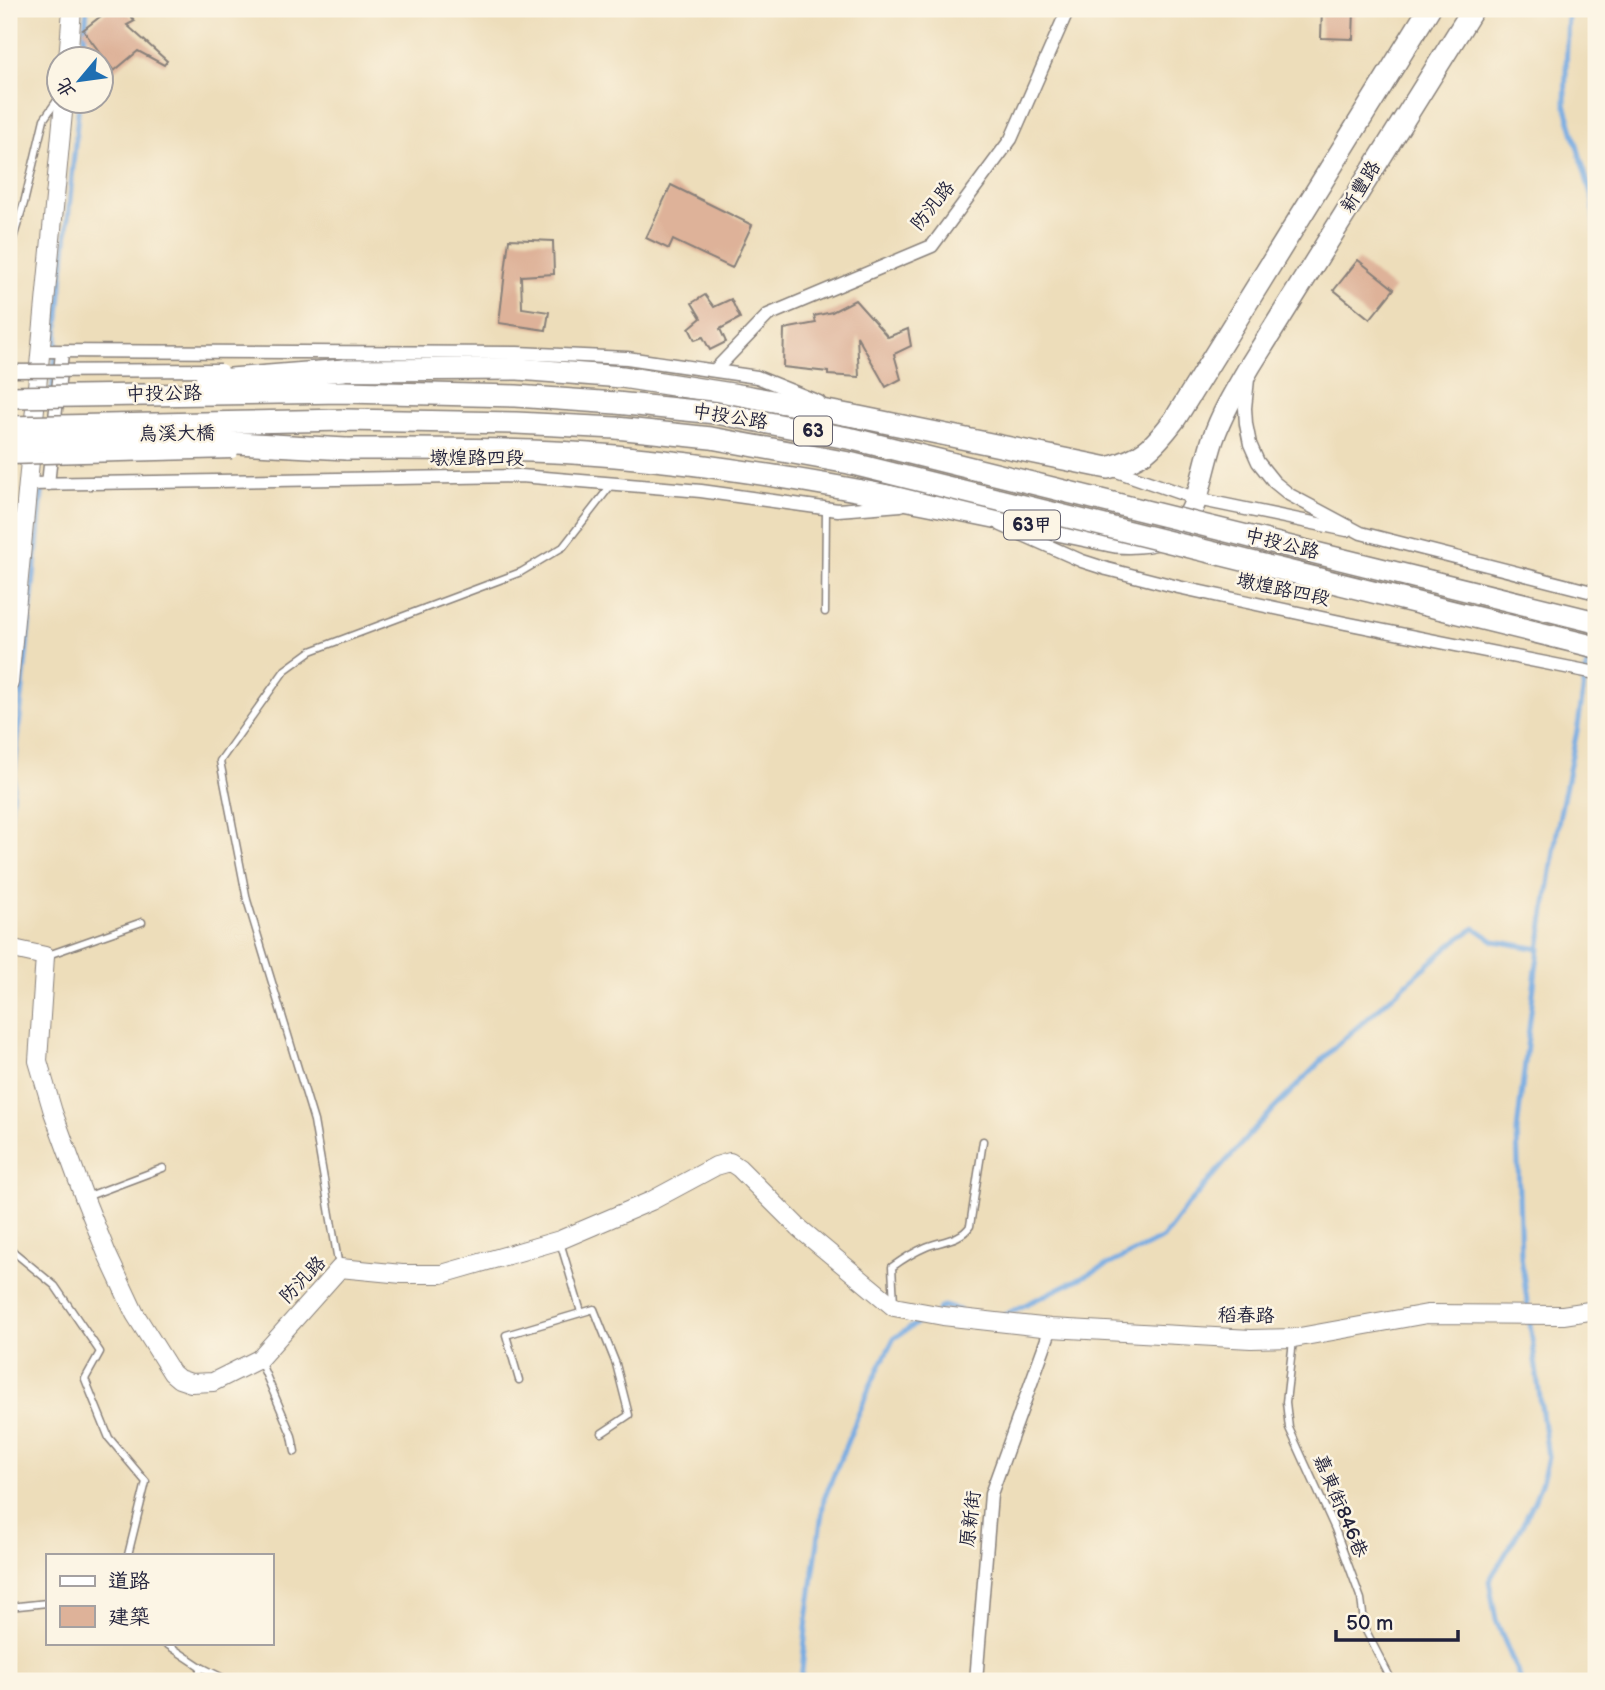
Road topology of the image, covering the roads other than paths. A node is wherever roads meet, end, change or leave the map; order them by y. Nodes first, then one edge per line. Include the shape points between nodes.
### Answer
1 (72, 9) edge
2 (1068, 9) edge
3 (1429, 9) edge
4 (1473, 9) edge
5 (69, 46) edge
6 (1373, 99) junction
7 (46, 116) edge
8 (63, 116) edge
9 (1403, 120) junction
10 (9, 252) edge
11 (40, 351) junction
12 (62, 353) junction
13 (1250, 366) junction
14 (344, 370) junction
15 (715, 370) junction
16 (9, 371) edge
17 (9, 384) edge
18 (9, 397) edge
19 (859, 417) junction
20 (9, 427) edge
21 (9, 442) edge
22 (346, 449) junction
23 (9, 458) edge
24 (1108, 468) junction
25 (613, 483) junction
26 (29, 484) junction
27 (48, 484) junction
28 (1197, 499) junction
29 (923, 503) junction
30 (826, 509) junction
31 (972, 513) junction
32 (1361, 533) junction
33 (1596, 593) edge
34 (825, 611) dead end
35 (1596, 622) edge
36 (1596, 647) edge
37 (1596, 673) edge
38 (9, 683) edge
39 (142, 922) dead end
40 (9, 948) edge
41 (45, 957) junction
42 (983, 1141) dead end
43 (163, 1168) dead end
44 (84, 1198) junction
45 (560, 1240) junction
46 (9, 1247) edge
47 (340, 1268) junction
48 (894, 1307) junction
49 (1596, 1310) edge
50 (581, 1312) junction
51 (1051, 1328) junction
52 (1294, 1338) junction
53 (259, 1359) junction
54 (519, 1380) dead end
55 (602, 1433) dead end
56 (295, 1452) dead end
57 (128, 1554) edge
58 (46, 1603) edge
59 (9, 1607) edge
60 (166, 1644) edge
61 (201, 1667) junction
62 (197, 1681) edge
63 (229, 1681) edge
64 (976, 1681) edge
65 (1392, 1681) edge

1 - 5 street
2 - 15 street, 防汎路 via 1011,139 932,246 768,315
3 - 6 main road, 新豐路
4 - 9 main road, 新豐路 / 63甲
6 - 9 main road
6 - 24 main road, 新豐路 via 1175,419 1146,453
7 - 10 lane
8 - 11 street
9 - 13 main road, 新豐路 / 63甲
11 - 12 street
11 - 26 street
12 - 15 street via 517,354 627,358
12 - 27 street
13 - 28 main road, 63甲 via 1218,424
13 - 32 street via 1246,424 1258,462 1290,495
14 - 16 street, bridge
14 - 17 main road, bridge via 178,383
14 - 19 main road via 518,369 622,377
15 - 19 street via 757,377
18 - 35 main road, 中投公路 / 63, bridge via 358,392 516,396 716,413 853,439
19 - 24 main road
20 - 36 main road, 中投公路 / 63, bridge via 371,420 603,427 711,438 849,463
21 - 22 main road, bridge via 165,439
22 - 23 street, 烏溪大橋, bridge
22 - 29 main road, 63甲 via 615,456 707,466
24 - 28 street
25 - 27 street, 墩煌路四段 via 521,476
25 - 30 street, 墩煌路四段
25 - 47 lane via 563,547 521,572 311,651 285,670 220,761 247,900 314,1121
26 - 27 street, 墩煌路四段
26 - 38 street
28 - 31 main road, 63甲 via 1181,526 1168,536 1133,544
28 - 32 street
29 - 30 street, 墩煌路四段
29 - 31 main road, 63甲
30 - 34 lane
31 - 37 street, 墩煌路四段 via 1107,569
32 - 33 street
39 - 41 lane
40 - 41 street
41 - 44 street, 防汎路 via 38,1060
42 - 48 lane via 970,1226 965,1234 925,1247 892,1267
43 - 44 lane
44 - 53 street, 防汎路 via 135,1314 172,1373 191,1383 213,1382
45 - 47 street, 防汎路 via 442,1274
45 - 48 street, 防汎路 via 730,1162 799,1228
45 - 50 lane
46 - 57 lane via 55,1286 100,1352 85,1379 108,1438 146,1482
47 - 53 street, 防汎路
48 - 51 street, 稻春路
49 - 52 street, 稻春路 via 1563,1315 1427,1314
50 - 54 lane via 506,1335
50 - 55 lane via 594,1309 616,1364 629,1415
51 - 52 street, 稻春路
51 - 64 street, 原新街 via 991,1494
52 - 65 lane, 嘉東街846巷 via 1286,1402 1289,1428 1335,1529 1361,1599 1365,1629
53 - 56 lane
58 - 59 lane
60 - 61 lane
61 - 62 lane
61 - 63 lane

